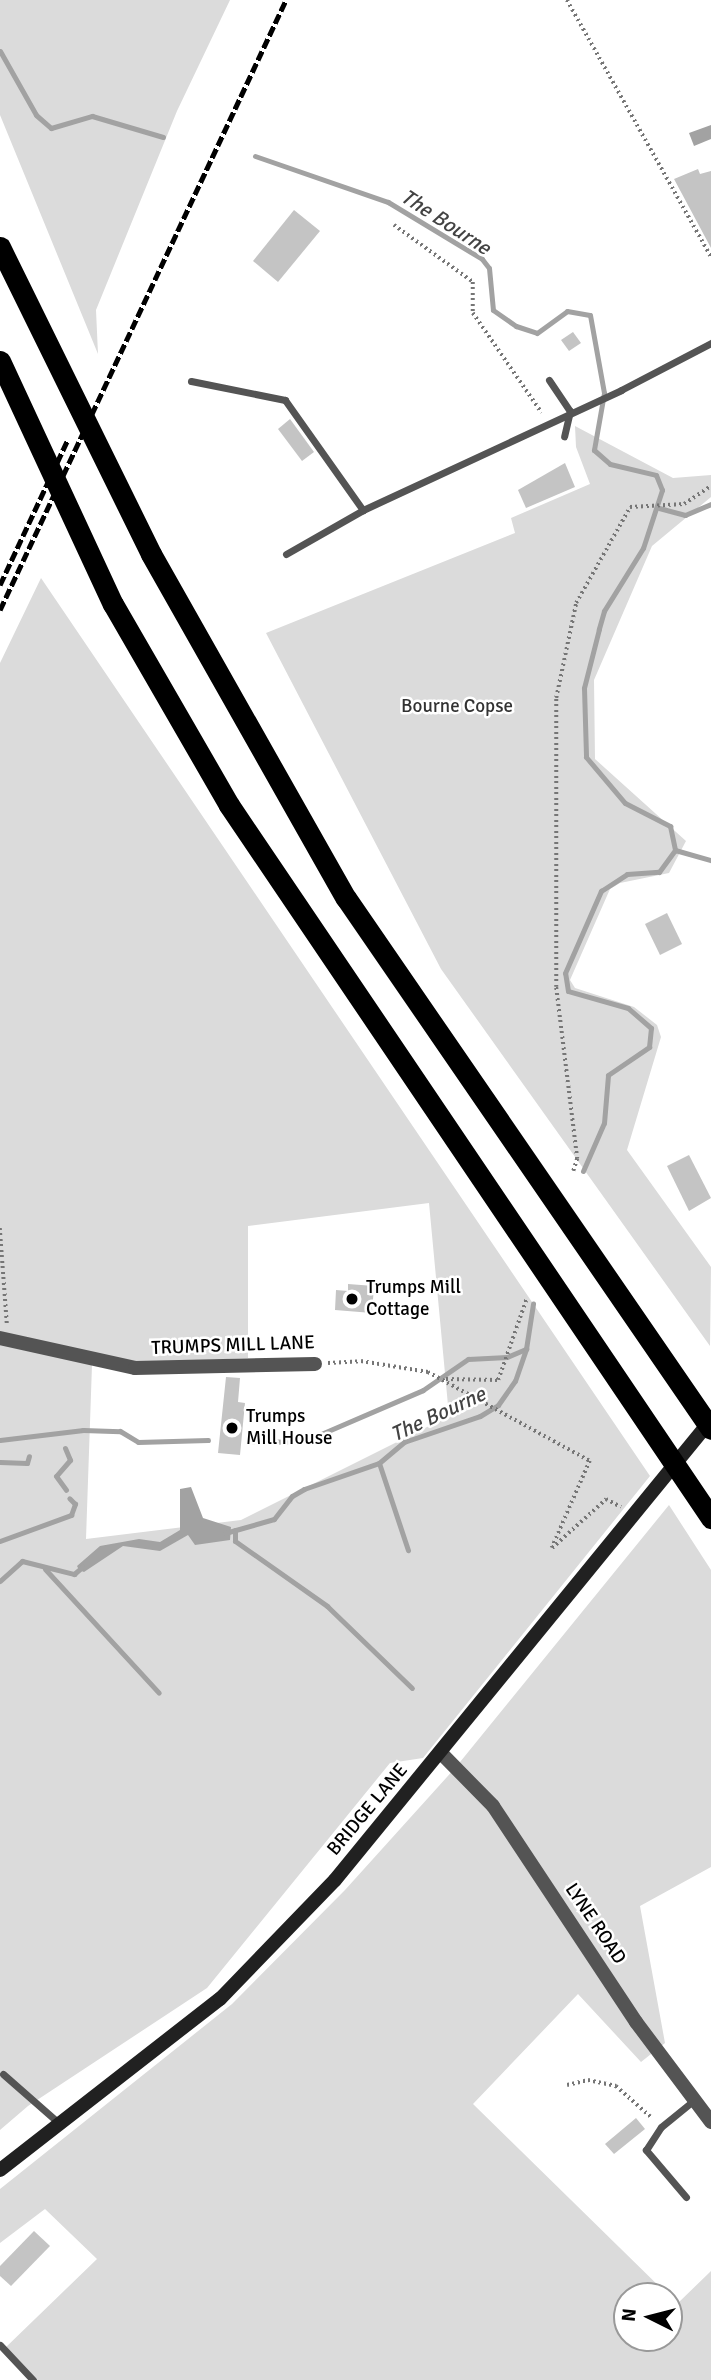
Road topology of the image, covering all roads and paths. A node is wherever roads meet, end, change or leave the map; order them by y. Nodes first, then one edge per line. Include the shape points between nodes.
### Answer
1 (567, 0) edge
2 (394, 225) dead end
3 (0, 247) edge
4 (711, 257) edge
5 (711, 343) edge
6 (0, 361) edge
7 (549, 380) dead end
8 (191, 381) dead end
9 (570, 411) junction
10 (548, 421) junction
11 (564, 436) dead end
12 (711, 486) edge
13 (363, 510) junction
14 (286, 554) dead end
15 (572, 1171) dead end
16 (0, 1228) edge
17 (526, 1300) dead end
18 (4, 1339) edge
19 (315, 1364) joint
20 (444, 1379) junction
21 (711, 1420) edge
22 (711, 1429) edge
23 (711, 1518) edge
24 (631, 1519) junction
25 (441, 1753) junction
26 (3, 2074) dead end
27 (567, 2085) dead end
28 (693, 2101) junction
29 (711, 2122) edge
30 (60, 2124) junction
31 (661, 2127) junction
32 (0, 2170) edge
33 (686, 2197) dead end
34 (0, 2345) edge
35 (33, 2380) edge

1 - 4 path
2 - 10 path via 473,282 473,313
3 - 22 highway via 151,554 346,898
5 - 9 lane
6 - 23 highway via 103,585 229,805
7 - 9 lane
8 - 13 lane via 285,400
9 - 10 lane
9 - 11 lane
10 - 13 lane
12 - 15 path via 684,504 630,508 576,603 556,698 555,987 577,1159
13 - 14 lane
16 - 18 path
17 - 20 path via 498,1380
18 - 19 street, TRUMPS MILL LANE via 135,1368
19 - 20 path, TRUMPS MILL LANE via 361,1361
20 - 24 path, TRUMPS MILL LANE via 590,1461 552,1548 607,1499
21 - 24 street, BRIDGE LANE
24 - 25 street, BRIDGE LANE
25 - 28 street, LYNE ROAD via 493,1806
25 - 30 street, BRIDGE LANE via 335,1880 220,1999
26 - 30 lane
27 - 31 path via 588,2080 616,2086
28 - 29 street, LYNE ROAD
28 - 31 lane
30 - 32 street, BRIDGE LANE
31 - 33 lane via 646,2151
34 - 35 lane

